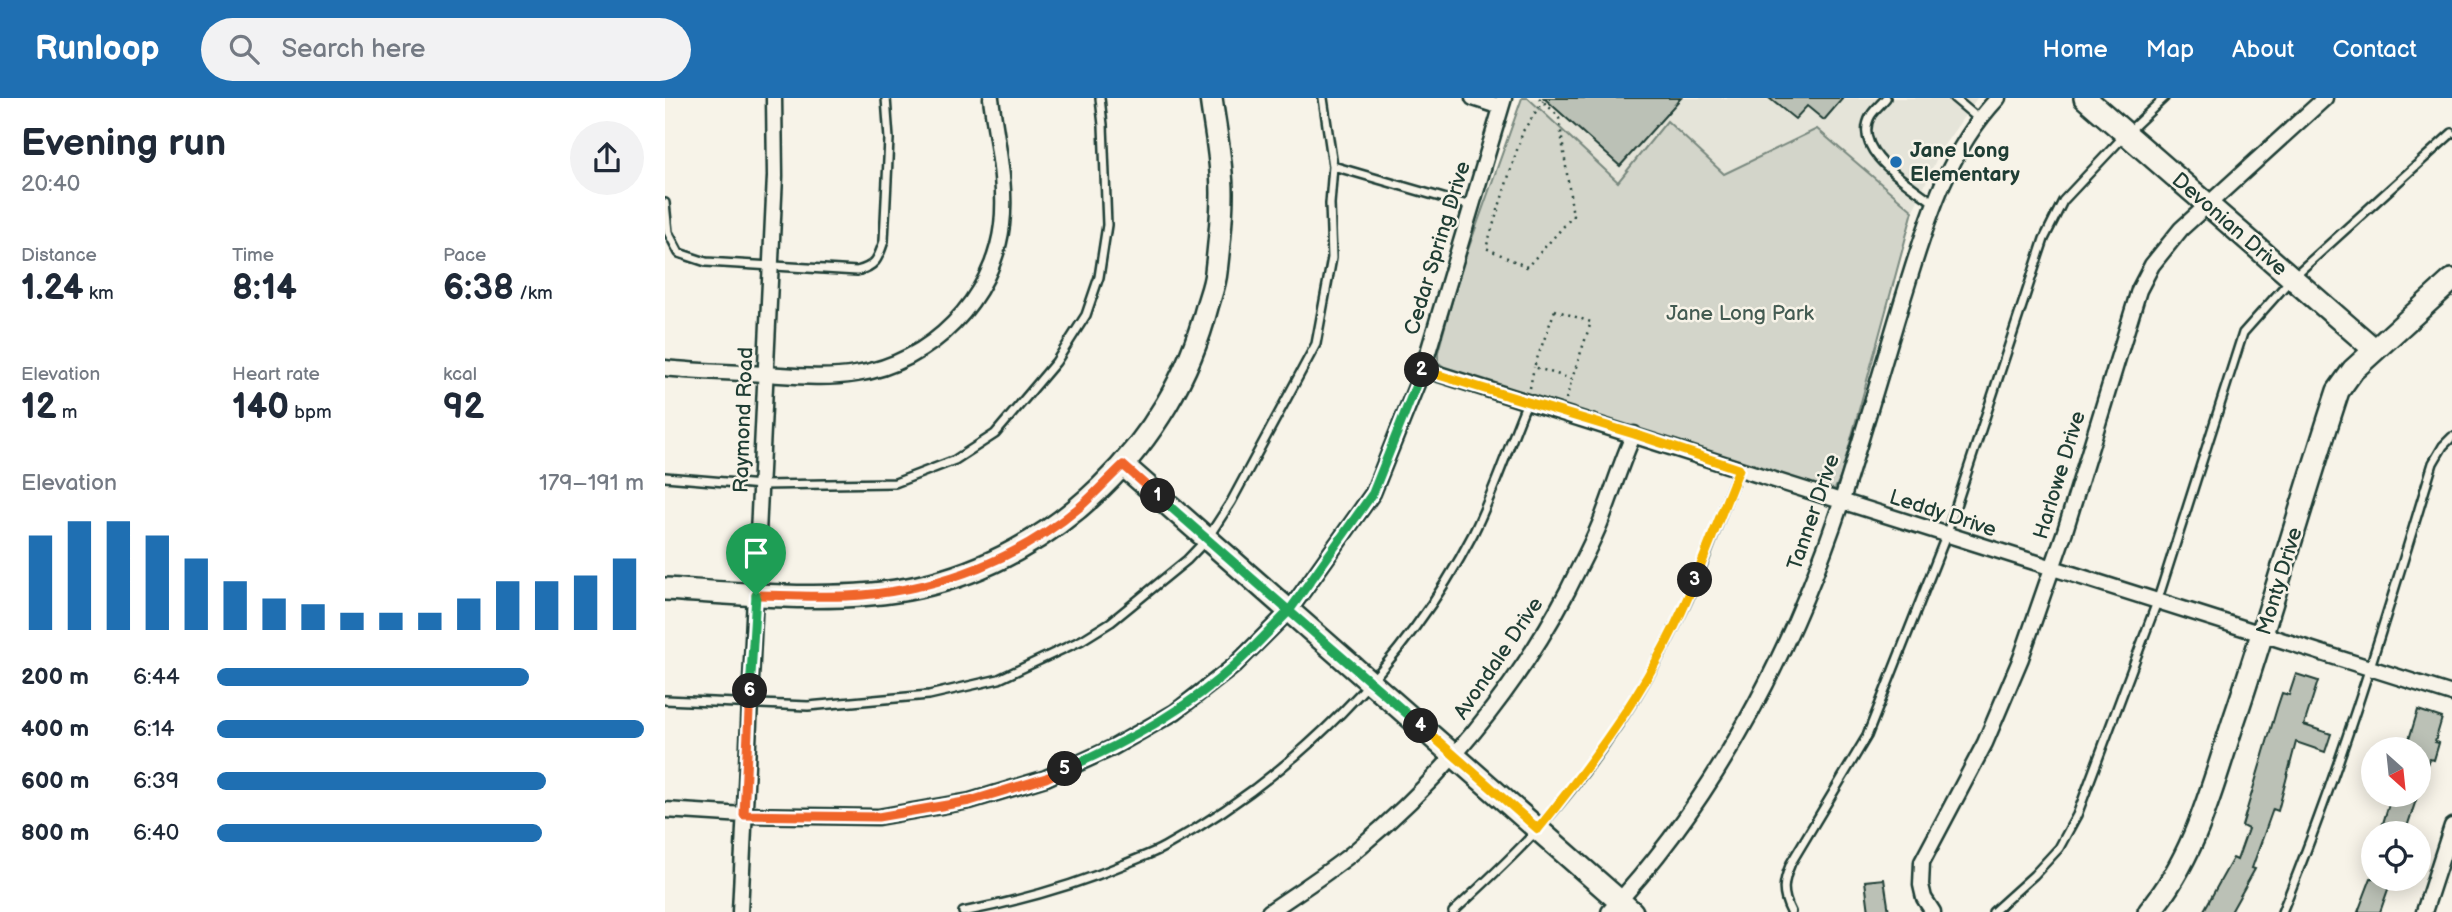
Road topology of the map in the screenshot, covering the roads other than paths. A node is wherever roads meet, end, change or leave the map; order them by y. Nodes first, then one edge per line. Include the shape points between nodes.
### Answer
1 (774, 98) edge
2 (886, 98) edge
3 (991, 98) edge
4 (1100, 98) edge
5 (1211, 98) edge
6 (1323, 98) edge
7 (1473, 98) edge
8 (1886, 98) edge
9 (1954, 98) edge
10 (1998, 98) edge
11 (2085, 98) edge
12 (2164, 98) edge
13 (2325, 98) edge
14 (1502, 103) edge
15 (1980, 120) junction
16 (2452, 133) edge
17 (2126, 134) junction
18 (1333, 166) junction
19 (665, 203) edge
20 (1934, 203) junction
21 (2208, 204) junction
22 (1472, 206) junction
23 (770, 265) junction
24 (2293, 278) junction
25 (2452, 280) edge
26 (2375, 350) junction
27 (665, 369) edge
28 (1423, 369) junction
29 (766, 374) junction
30 (1527, 401) junction
31 (1634, 434) junction
32 (2452, 437) edge
33 (1123, 465) junction
34 (1739, 469) junction
35 (665, 477) edge
36 (761, 485) junction
37 (1841, 502) junction
38 (1946, 536) junction
39 (1207, 539) junction
40 (2052, 569) junction
41 (665, 589) edge
42 (756, 595) junction
43 (2157, 602) junction
44 (1289, 611) junction
45 (2263, 635) junction
46 (2370, 668) junction
47 (1371, 683) junction
48 (2452, 694) edge
49 (665, 700) edge
50 (749, 704) junction
51 (1454, 755) junction
52 (665, 810) edge
53 (744, 815) junction
54 (2452, 826) edge
55 (1538, 829) junction
56 (1620, 908) edge
57 (740, 912) edge
58 (963, 912) edge
59 (1269, 912) edge
60 (1453, 912) edge
61 (1791, 912) edge
62 (1933, 912) edge
63 (1993, 912) edge
64 (2148, 912) edge
65 (2282, 912) edge
66 (2424, 912) edge

1 - 23 street, Raymond Road
2 - 23 lane via 889,139 884,241 875,262 857,271
3 - 29 street via 1004,198 1002,224 996,255 967,309 932,344 883,367 841,376
4 - 36 lane via 1107,225 1099,277 1086,316 1022,404 995,434 955,460 895,483
5 - 33 street via 1222,192 1216,274 1186,369
6 - 18 lane
7 - 14 street
8 - 20 lane via 1871,116 1866,129 1868,144 1878,159
9 - 15 lane
10 - 15 street, Tanner Drive
11 - 17 street, Devonian Drive
12 - 17 lane
13 - 21 street, Harlowe Drive
14 - 22 street, Cedar Spring Drive
15 - 20 street, Tanner Drive
16 - 24 lane
17 - 21 street, Devonian Drive
17 - 38 lane via 2063,201 2044,239
18 - 22 lane
18 - 39 lane via 1332,258 1316,344
19 - 23 lane via 669,232 679,253 706,262
20 - 37 street, Tanner Drive
21 - 24 street, Devonian Drive
21 - 40 street, Harlowe Drive via 2164,247 2139,290
22 - 28 street, Cedar Spring Drive
23 - 29 street, Raymond Road
24 - 26 street, Devonian Drive
24 - 43 lane via 2242,333
25 - 26 street, Monty Drive
26 - 45 street, Monty Drive via 2353,370 2335,399
27 - 29 street
28 - 30 street, Leddy Drive
28 - 44 street, Cedar Spring Drive via 1373,493
29 - 36 street, Raymond Road
30 - 31 street, Leddy Drive
30 - 47 lane via 1473,533 1445,582
31 - 34 street, Leddy Drive
31 - 51 street, Avondale Drive via 1599,526 1552,618 1504,692
32 - 46 lane via 2433,463
33 - 39 street
33 - 42 street via 1051,529 962,575 861,595
34 - 37 street, Leddy Drive
34 - 55 lane via 1684,608 1638,693
35 - 36 lane
36 - 42 street, Raymond Road
37 - 38 street, Leddy Drive
37 - 56 street, Tanner Drive via 1803,604 1748,719
38 - 40 street, Leddy Drive
38 - 61 lane via 1867,736 1787,872 1783,895
39 - 44 street
39 - 50 lane via 1111,622 999,679 929,695 809,706
40 - 43 street, Leddy Drive
40 - 62 street, Harlowe Drive via 1985,743 1922,862 1921,885
41 - 42 street
42 - 50 street, Raymond Road
43 - 45 street, Leddy Drive
43 - 63 lane via 2077,816 2059,848
44 - 47 street
44 - 53 street, Cedar Spring Drive via 1234,666 1175,712 1046,778 970,801 878,817
45 - 46 street, Leddy Drive
45 - 64 street, Monty Drive via 2194,840
46 - 48 street, Leddy Drive
46 - 65 lane
47 - 51 street
47 - 58 lane via 1251,792 1163,848 1085,881
49 - 50 lane
50 - 53 street, Raymond Road
51 - 55 street
51 - 59 street, Avondale Drive via 1356,850
52 - 53 street, Cedar Spring Drive
53 - 57 street, Raymond Road
54 - 66 street
55 - 56 street
55 - 60 lane

